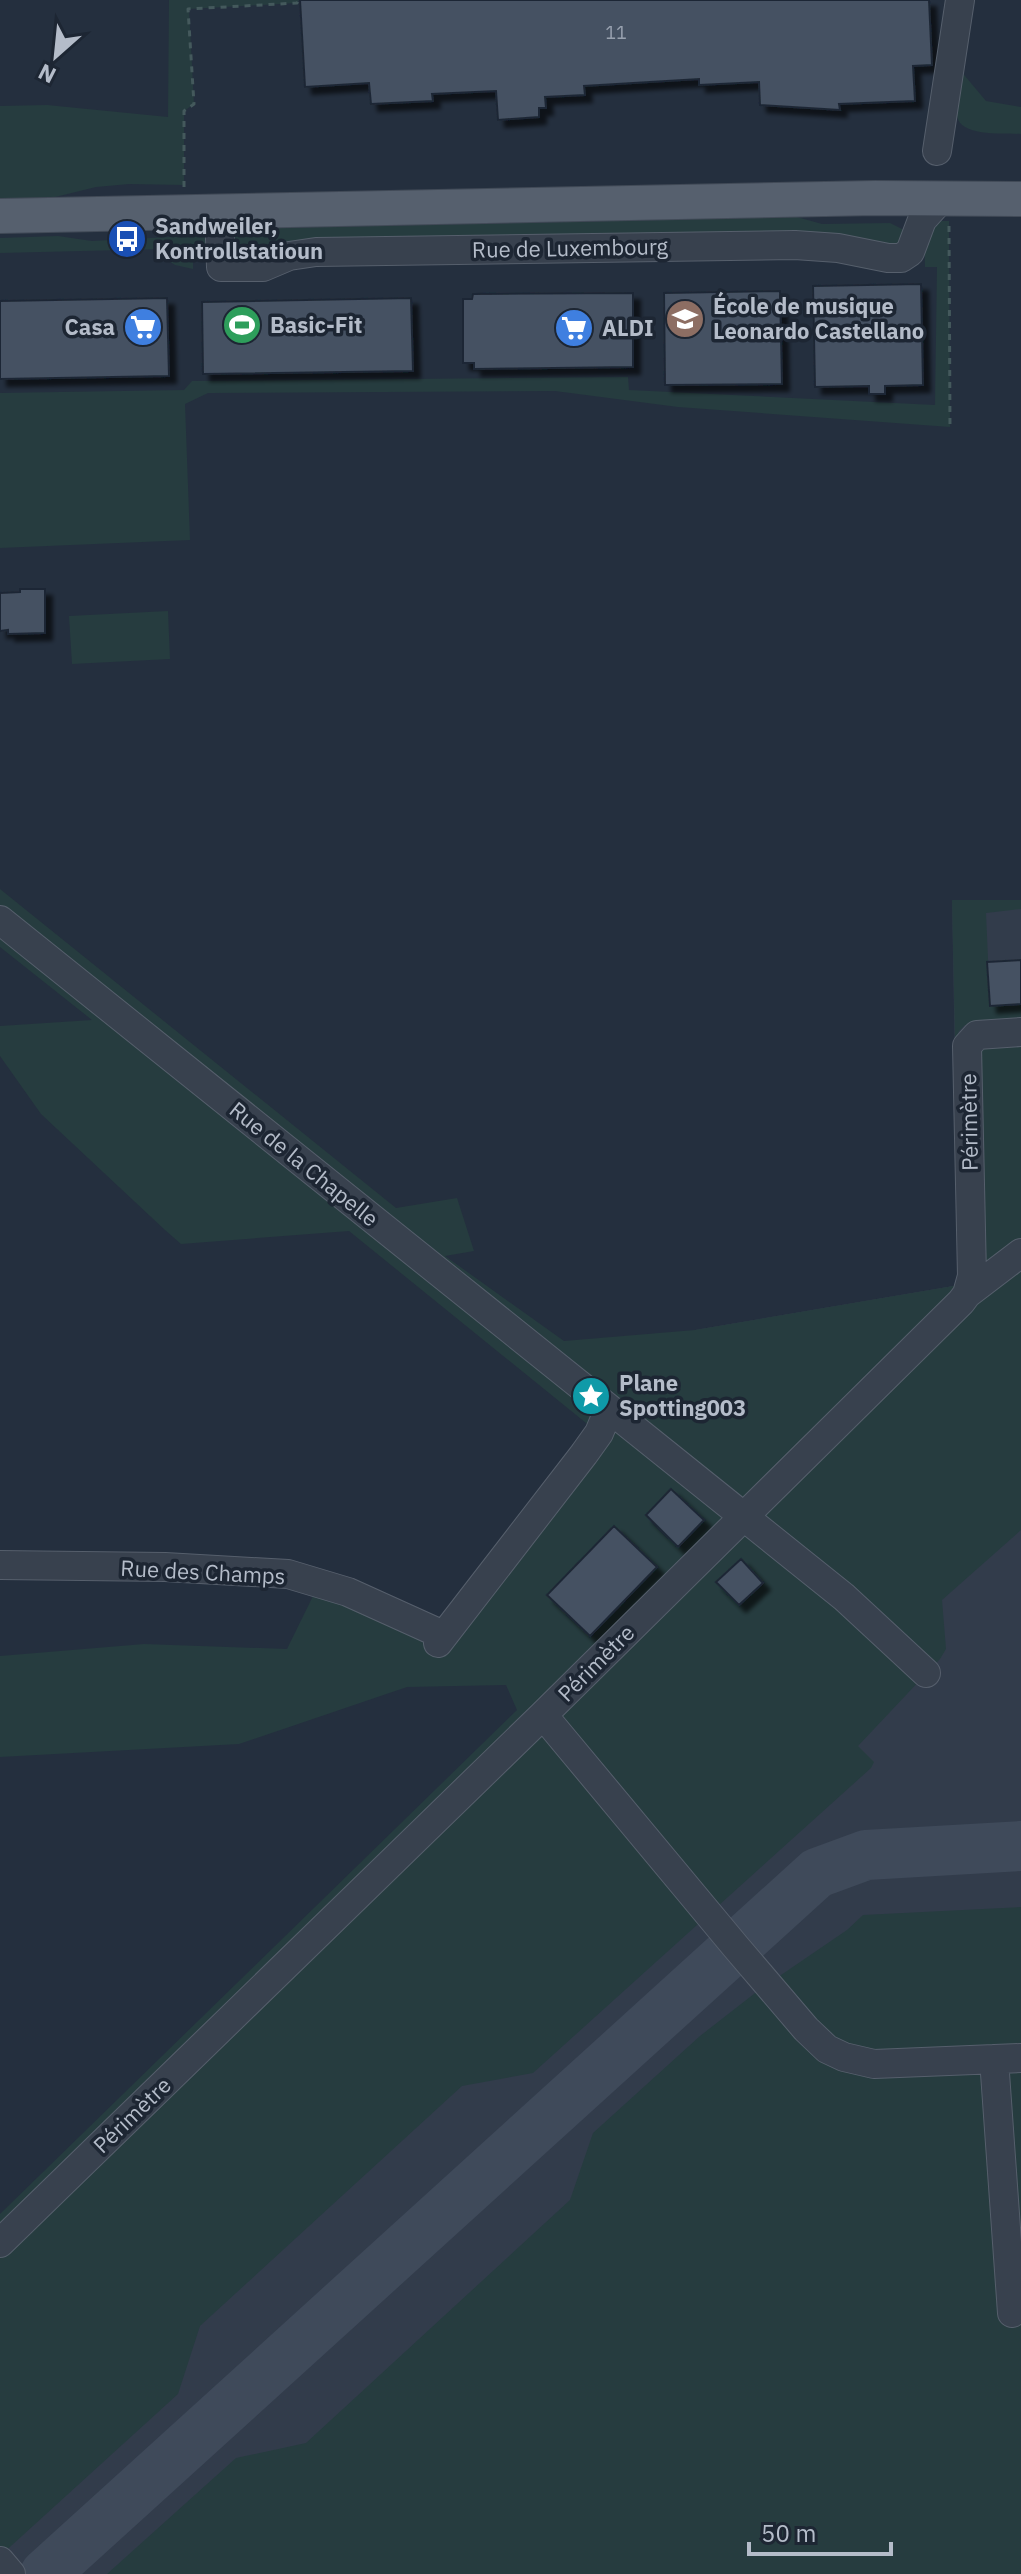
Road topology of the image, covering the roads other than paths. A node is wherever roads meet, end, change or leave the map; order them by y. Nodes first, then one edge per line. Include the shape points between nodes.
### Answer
1 (960, 0) edge
2 (937, 151) dead end
3 (946, 198) junction
4 (1021, 199) edge
5 (219, 211) junction
6 (0, 216) edge
7 (0, 920) edge
8 (1021, 1032) edge
9 (1021, 1253) edge
10 (967, 1294) junction
11 (609, 1409) junction
12 (743, 1517) junction
13 (0, 1565) edge
14 (926, 1673) dead end
15 (543, 1715) junction
16 (1008, 2059) edge
17 (0, 2243) edge
18 (1012, 2313) dead end
19 (0, 2561) edge
20 (11, 2574) edge

1 - 2 street
3 - 4 main road, Rue de Luxembourg
3 - 5 main road, Rue de Luxembourg
3 - 5 street, Rue de Luxembourg via 922,220 910,252 901,258 779,245 306,252 263,267 221,267
5 - 6 main road, Rue de Luxembourg
7 - 11 street, Rue de la Chapelle
8 - 10 street, Périmètre via 977,1035 967,1046 972,1276
9 - 10 street
10 - 12 street, Périmètre
11 - 12 street, Rue de la Chapelle
11 - 13 street, Rue des Champs via 584,1454 440,1639 348,1592 288,1574
12 - 14 street, Rue de la Chapelle via 771,1556 844,1597
12 - 15 street, Périmètre
15 - 16 street via 827,2049 874,2064
15 - 17 street, Périmètre
16 - 18 street
19 - 20 street

